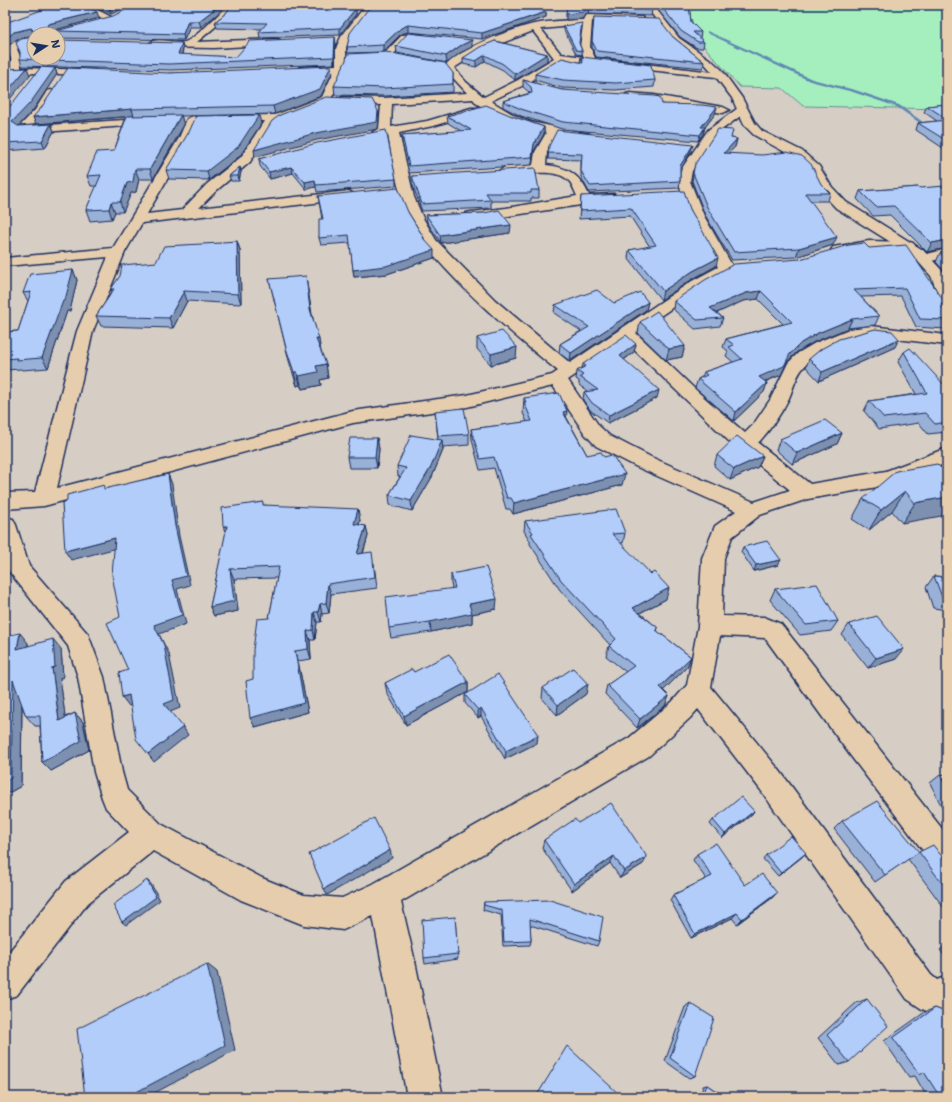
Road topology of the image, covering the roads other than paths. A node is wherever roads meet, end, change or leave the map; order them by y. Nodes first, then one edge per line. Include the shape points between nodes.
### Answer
1 (81, 5) edge
2 (232, 5) edge
3 (392, 5) edge
4 (649, 5) edge
5 (660, 20) junction
6 (588, 22) junction
7 (97, 23) edge
8 (535, 27) junction
9 (429, 38) edge
10 (290, 41) edge
11 (26, 42) edge
12 (466, 42) edge
13 (142, 44) edge
14 (488, 44) junction
15 (190, 45) junction
16 (182, 55) edge
17 (375, 56) edge
18 (388, 56) junction
19 (401, 58) edge
20 (561, 58) junction
21 (344, 61) junction
22 (592, 61) junction
23 (16, 70) junction
24 (40, 70) junction
25 (293, 70) edge
26 (5, 71) edge
27 (66, 72) junction
28 (107, 74) edge
29 (721, 76) junction
30 (30, 82) edge
31 (522, 82) junction
32 (537, 86) edge
33 (623, 96) edge
34 (326, 100) junction
35 (385, 101) junction
36 (481, 101) junction
37 (740, 111) junction
38 (33, 118) junction
39 (276, 118) junction
40 (19, 119) edge
41 (164, 120) edge
42 (389, 131) junction
43 (552, 132) junction
44 (370, 134) edge
45 (593, 136) edge
46 (261, 160) edge
47 (240, 166) junction
48 (539, 169) junction
49 (490, 172) edge
50 (408, 182) junction
51 (391, 192) edge
52 (361, 194) edge
53 (621, 196) edge
54 (584, 198) junction
55 (186, 214) junction
56 (460, 216) edge
57 (415, 217) junction
58 (430, 217) edge
59 (138, 219) junction
60 (908, 246) junction
61 (118, 252) junction
62 (947, 252) edge
63 (824, 254) edge
64 (924, 259) junction
65 (5, 262) edge
66 (947, 298) edge
67 (626, 333) junction
68 (947, 340) edge
69 (563, 375) junction
70 (745, 445) junction
71 (947, 455) edge
72 (806, 492) junction
73 (44, 499) junction
74 (5, 501) edge
75 (754, 510) junction
76 (5, 525) edge
77 (12, 572) edge
78 (710, 626) junction
79 (698, 690) junction
80 (151, 834) junction
81 (947, 859) edge
82 (384, 895) junction
83 (5, 983) edge
84 (947, 993) edge
85 (425, 1097) edge

1 - 7 street via 114,18
2 - 15 street
3 - 21 street via 360,11 340,40
4 - 5 street
5 - 6 street via 590,16
5 - 29 street via 676,40 709,63
6 - 8 street
6 - 22 street via 585,47
8 - 14 street
8 - 20 street via 555,54
9 - 18 street via 405,37
10 - 15 street
11 - 23 street via 12,48
12 - 14 street
13 - 15 street
14 - 36 street via 445,67
15 - 16 street
17 - 18 street
18 - 19 street
20 - 22 street
20 - 31 street
21 - 25 street
21 - 34 street
22 - 29 street
23 - 24 street
23 - 26 street
24 - 27 street
24 - 30 street
27 - 28 street
27 - 38 street
29 - 37 street via 737,98
31 - 32 street
31 - 36 street
33 - 37 street
34 - 35 street
34 - 39 street
35 - 36 street
35 - 42 street via 388,104
36 - 42 street via 442,121
36 - 43 street via 521,121
37 - 60 street via 758,133 798,154 815,169 825,188 841,205
37 - 67 street via 697,146 686,171 681,193 733,267 697,284
38 - 40 street
38 - 41 street via 23,129
39 - 47 street via 264,130
39 - 59 street via 199,119
42 - 44 street
42 - 50 street
43 - 45 street
43 - 48 street via 541,152
46 - 47 street
47 - 55 street via 212,187
48 - 49 street
48 - 54 street via 554,170 573,177
50 - 51 street
50 - 57 street
52 - 55 street
53 - 54 street
54 - 56 street via 506,212
55 - 59 street
57 - 58 street
57 - 69 street via 439,254
59 - 61 street
60 - 63 street via 869,245 843,248
60 - 64 street
61 - 65 street
61 - 73 street via 85,331
62 - 64 street
64 - 66 street via 938,275
67 - 69 street
67 - 70 street via 673,381
68 - 70 street via 871,331 855,333 821,347 804,357 794,367 779,400 760,429
69 - 73 street via 466,401 353,417
69 - 75 street via 592,430 603,441 644,462
70 - 72 street
71 - 72 street via 889,478
72 - 75 street
73 - 74 street
75 - 78 street via 723,532 713,558
76 - 77 street
77 - 80 street via 79,640 92,677 108,772 116,798
78 - 79 street
78 - 81 street via 764,627 773,631
79 - 82 street via 681,710 639,747
79 - 84 street via 770,780 920,986 934,997
80 - 82 street via 252,889 304,910 343,914
80 - 83 street via 77,892
82 - 85 street

